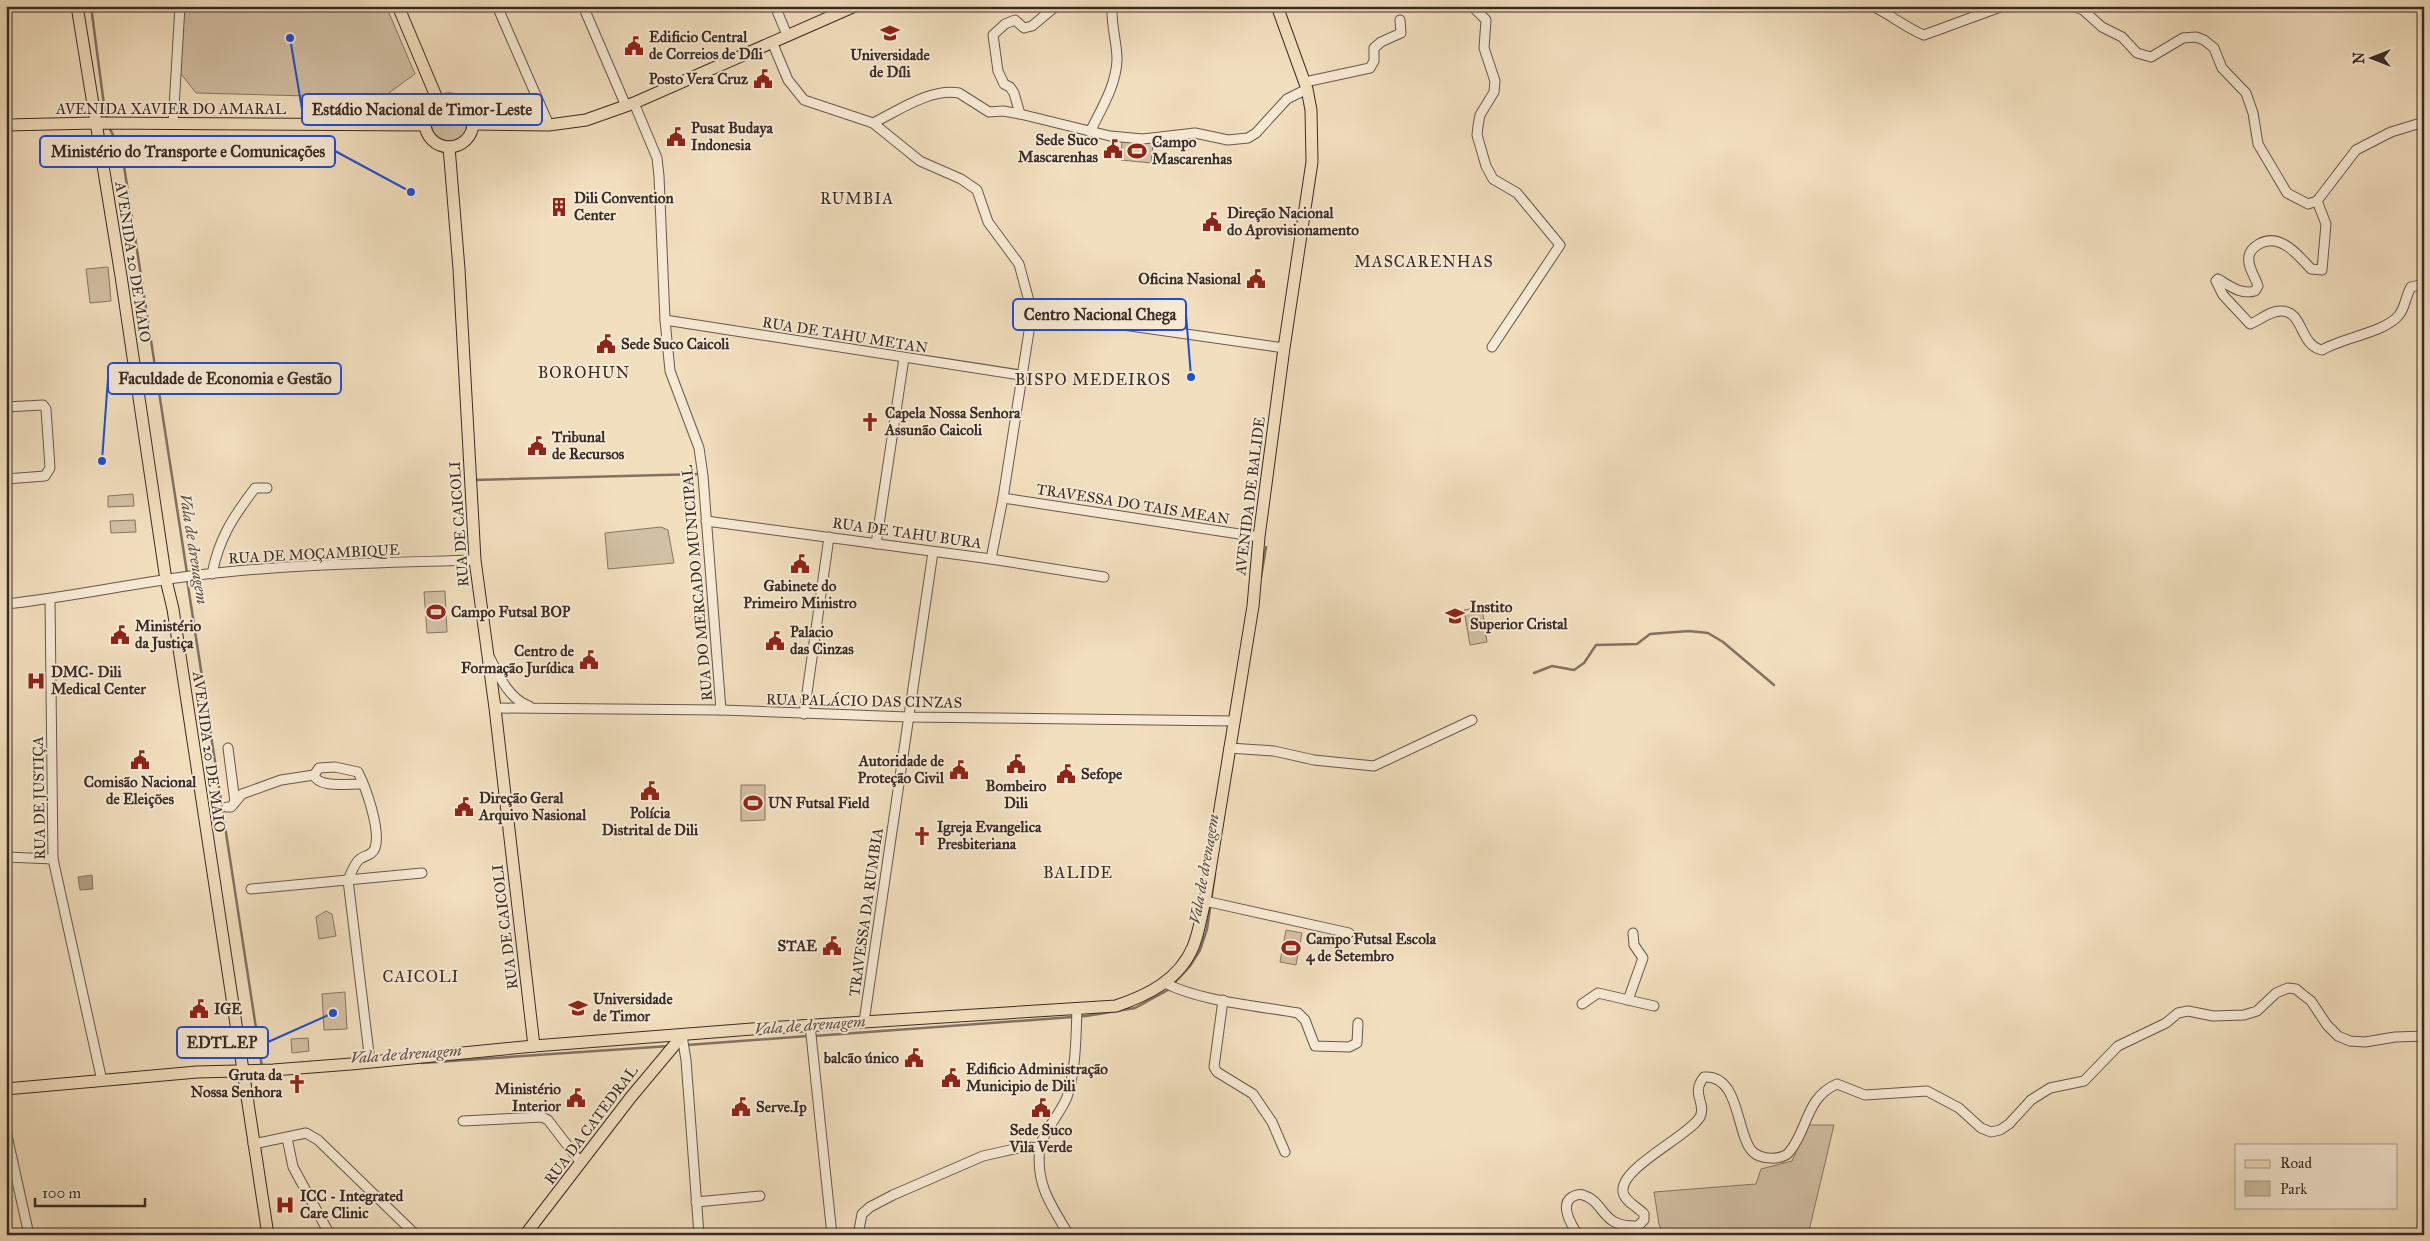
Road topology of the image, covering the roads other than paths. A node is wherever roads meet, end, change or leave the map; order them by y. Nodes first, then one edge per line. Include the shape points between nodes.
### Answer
1 (180, 6) edge
2 (398, 6) edge
3 (497, 6) edge
4 (583, 6) edge
5 (775, 6) edge
6 (855, 6) edge
7 (1056, 6) edge
8 (1112, 6) edge
9 (1277, 6) edge
10 (1472, 6) edge
11 (1872, 6) edge
12 (2003, 6) edge
13 (2073, 6) edge
14 (78, 9) edge
15 (1400, 20) dead end
16 (787, 35) junction
17 (772, 42) junction
18 (1306, 86) junction
19 (438, 101) junction
20 (630, 105) junction
21 (1020, 114) junction
22 (2424, 122) edge
23 (96, 123) junction
24 (873, 123) junction
25 (173, 124) junction
26 (472, 124) junction
27 (6, 125) edge
28 (425, 125) junction
29 (549, 125) junction
30 (1090, 132) junction
31 (449, 147) junction
32 (2317, 201) junction
33 (2424, 284) edge
34 (1032, 312) junction
35 (665, 320) junction
36 (1492, 347) dead end
37 (1284, 348) junction
38 (904, 358) junction
39 (1020, 375) junction
40 (6, 407) edge
41 (6, 479) edge
42 (2424, 487) edge
43 (267, 488) dead end
44 (1003, 498) junction
45 (2424, 498) edge
46 (706, 521) junction
47 (828, 537) junction
48 (1259, 537) junction
49 (876, 544) junction
50 (933, 552) junction
51 (991, 559) junction
52 (475, 560) junction
53 (212, 574) junction
54 (1104, 577) dead end
55 (166, 580) junction
56 (50, 599) junction
57 (6, 604) edge
58 (488, 653) junction
59 (495, 708) junction
60 (534, 708) junction
61 (721, 710) junction
62 (804, 714) junction
63 (908, 717) junction
64 (1472, 720) dead end
65 (1233, 721) junction
66 (228, 748) dead end
67 (1233, 749) junction
68 (314, 775) junction
69 (364, 784) junction
70 (235, 802) junction
71 (227, 807) dead end
72 (6, 857) edge
73 (53, 859) junction
74 (422, 873) dead end
75 (348, 880) junction
76 (251, 889) dead end
77 (1205, 902) junction
78 (1350, 933) dead end
79 (1633, 933) dead end
80 (1165, 983) junction
81 (1223, 1000) junction
82 (1628, 1000) junction
83 (1582, 1004) dead end
84 (1654, 1006) dead end
85 (1077, 1009) junction
86 (864, 1022) junction
87 (1358, 1023) dead end
88 (810, 1026) junction
89 (682, 1036) junction
90 (2424, 1036) edge
91 (534, 1046) junction
92 (370, 1062) junction
93 (242, 1072) junction
94 (102, 1081) junction
95 (6, 1089) edge
96 (463, 1121) dead end
97 (6, 1131) edge
98 (287, 1138) junction
99 (253, 1144) junction
100 (1040, 1147) junction
101 (1285, 1152) dead end
102 (581, 1163) junction
103 (760, 1196) dead end
104 (696, 1202) junction
105 (29, 1235) edge
106 (268, 1235) edge
107 (330, 1235) edge
108 (416, 1235) edge
109 (526, 1235) edge
110 (699, 1235) edge
111 (832, 1235) edge
112 (858, 1235) edge
113 (1070, 1235) edge
114 (1578, 1235) edge

1 - 25 street
2 - 19 main road
3 - 29 street
4 - 20 street, RUA DO MERCADO MUNICIPAL
5 - 16 street
6 - 16 main road
7 - 21 street via 1032,26 1024,28 1015,20 992,35 998,71 1004,84 1014,93
8 - 30 street via 1116,75
9 - 18 main road, AVENIDA DE BALIDE
10 - 36 street via 1486,20 1484,48 1495,81 1494,92 1480,115 1477,135 1486,166 1494,179 1517,194 1560,245
11 - 12 street via 1924,35
13 - 32 street via 2122,38 2137,53 2151,57 2183,38 2204,40 2214,48 2222,68 2246,93 2258,144 2287,193 2308,204
14 - 23 main road, AVENIDA 20 DE MAIO
15 - 18 street via 1401,33 1374,48 1374,61 1370,68
16 - 17 main road
17 - 20 main road
17 - 24 street via 788,80 804,100
18 - 30 street via 1248,138 1228,140 1195,133 1143,139
18 - 37 main road, AVENIDA DE BALIDE via 1311,110 1312,162
19 - 26 main road via 452,99 465,105
19 - 28 main road via 428,111
20 - 29 main road via 586,120
20 - 35 street, RUA DO MERCADO MUNICIPAL via 657,158
21 - 24 street via 988,112 959,93 948,92 931,95
21 - 30 street
22 - 32 street via 2391,132 2356,150
23 - 25 main road, AVENIDA XAVIER DO AMARAL
23 - 27 main road, AVENIDA XAVIER DO AMARAL
23 - 55 main road, AVENIDA 20 DE MAIO
24 - 34 street via 920,161 977,190 988,222 1018,264
25 - 28 main road, AVENIDA XAVIER DO AMARAL
26 - 29 main road
26 - 31 main road via 471,131 462,142
28 - 31 main road via 430,138
31 - 52 main road, RUA DE CAICOLI
32 - 33 street via 2326,224 2322,270 2311,269 2282,243 2264,242 2249,254 2252,274 2258,286 2256,291 2241,291 2226,286 2218,279 2216,282 2250,324 2269,313 2283,311 2293,315 2313,348 2322,350 2336,342 2388,325 2400,315 2411,287
34 - 37 street
34 - 39 street
35 - 38 street, RUA DE TAHU METAN
35 - 46 street, RUA DO MERCADO MUNICIPAL via 670,371 699,448
37 - 48 main road, AVENIDA DE BALIDE
38 - 39 street, RUA DE TAHU METAN
38 - 49 street
39 - 44 street
40 - 41 street via 43,405 46,409 50,468 45,476
42 - 45 street
43 - 53 street via 255,488 232,518 217,549
44 - 48 street, TRAVESSA DO TAIS MEAN
44 - 51 street
46 - 47 street, RUA DE TAHU BURA
46 - 61 street, RUA DO MERCADO MUNICIPAL
47 - 49 street, RUA DE TAHU BURA
47 - 62 street
48 - 65 main road, AVENIDA DE BALIDE via 1253,606
49 - 50 street, RUA DE TAHU BURA
50 - 51 street, RUA DE TAHU BURA
50 - 63 street, TRAVESSA DA RUMBIA
51 - 54 street, RUA DE TAHU BURA
52 - 53 street, RUA DE MOÇAMBIQUE via 321,564
52 - 58 main road, RUA DE CAICOLI
53 - 55 street, RUA DE MOÇAMBIQUE
55 - 56 street, RUA DE MOÇAMBIQUE
55 - 93 main road, AVENIDA 20 DE MAIO
56 - 57 street, RUA DE MOÇAMBIQUE
56 - 73 street, RUA DE JUSTIÇA
58 - 59 main road, RUA DE CAICOLI
58 - 60 street via 498,674 519,702
59 - 60 street, RUA PALÁCIO DAS CINZAS
59 - 91 main road, RUA DE CAICOLI
60 - 61 street, RUA PALÁCIO DAS CINZAS
61 - 62 street, RUA PALÁCIO DAS CINZAS
62 - 63 street, RUA PALÁCIO DAS CINZAS
63 - 65 street, RUA PALÁCIO DAS CINZAS
63 - 86 street, TRAVESSA DA RUMBIA
64 - 67 street via 1374,766 1314,760 1274,751
65 - 67 main road, AVENIDA DE BALIDE
66 - 70 street
67 - 77 main road, AVENIDA DE BALIDE
68 - 69 street via 324,784
68 - 69 street via 319,768 345,768 358,772
68 - 70 street via 281,780 242,794
69 - 75 street via 370,799 375,847 370,855 359,860
70 - 71 street
72 - 73 street
73 - 94 street, RUA DE JUSTIÇA
74 - 75 street
75 - 76 street
75 - 92 street
77 - 78 street
77 - 80 main road, AVENIDA DE BALIDE via 1193,947
79 - 82 street via 1634,945 1644,958
80 - 81 street via 1179,990
80 - 85 main road, AVENIDA DE BALIDE via 1146,996 1116,1006
81 - 87 street via 1298,1013 1305,1020 1315,1046 1349,1047 1357,1043
81 - 101 street via 1214,1067 1253,1094 1272,1122
82 - 83 street via 1598,993
82 - 84 street
85 - 86 main road, AVENIDA DE BALIDE
85 - 100 street via 1067,1097
86 - 88 main road, AVENIDA DE BALIDE
88 - 89 main road, AVENIDA DE BALIDE
88 - 111 street
89 - 91 main road, AVENIDA DE BALIDE
89 - 102 main road, RUA DA CATEDRAL via 662,1057
89 - 104 street
90 - 114 street via 2350,1041 2333,1030 2311,1001 2296,989 2288,988 2276,993 2252,1013 2225,1017 2188,1011 2178,1014 2118,1046 2084,1081 2050,1088 2000,1130 1991,1132 1981,1128 1959,1108 1927,1091 1865,1095 1837,1084 1818,1097 1786,1156 1771,1158 1753,1153 1748,1146 1739,1113 1723,1082 1704,1077 1697,1090 1701,1108 1698,1119 1627,1178 1624,1184 1623,1193 1644,1214 1644,1220 1638,1226 1619,1225 1588,1197 1575,1195 1566,1204 1567,1214
91 - 92 main road, AVENIDA DE BALIDE
92 - 93 main road, AVENIDA DE BALIDE
93 - 94 main road, AVENIDA DE BALIDE via 197,1072
93 - 99 main road, AVENIDA 20 DE MAIO
94 - 95 main road, AVENIDA DE BALIDE
96 - 102 street via 542,1117 548,1120
97 - 105 street
98 - 99 street
98 - 107 street via 292,1167
98 - 108 street via 306,1133 318,1140
99 - 106 main road, AVENIDA 20 DE MAIO
100 - 112 street via 983,1156 893,1195 862,1214
100 - 113 street via 1039,1175 1045,1194
102 - 109 main road, RUA DA CATEDRAL
103 - 104 street
104 - 110 street

